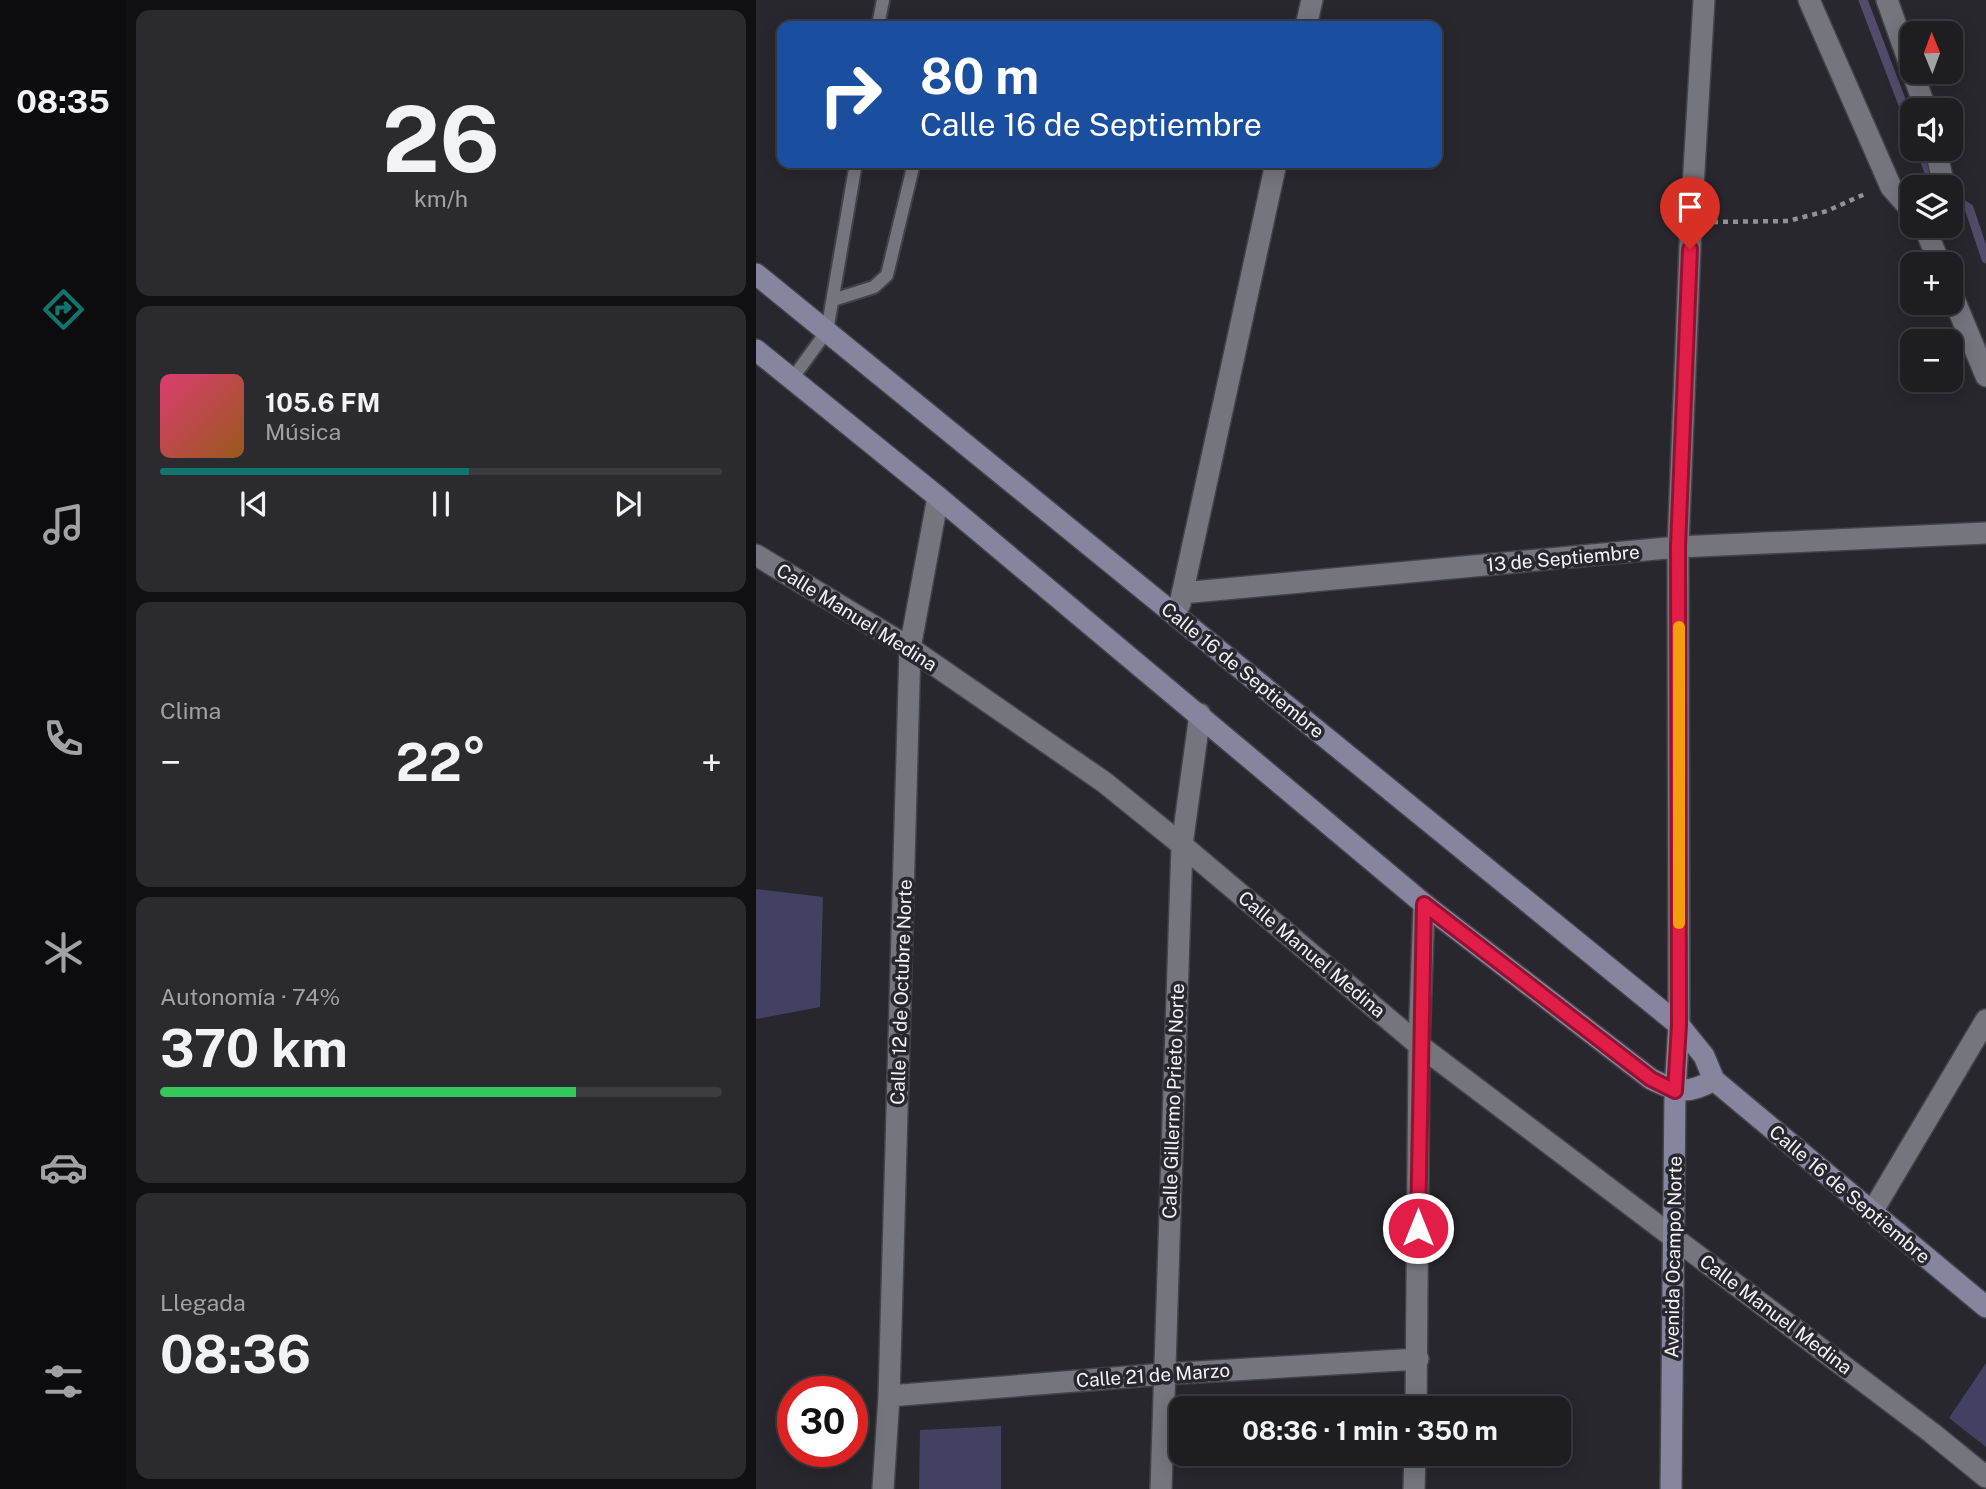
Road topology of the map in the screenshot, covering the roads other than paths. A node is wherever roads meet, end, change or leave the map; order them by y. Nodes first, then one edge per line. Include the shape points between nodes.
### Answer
1 (883, 0) edge
2 (1311, 0) edge
3 (1704, 0) edge
4 (1809, 0) edge
5 (1886, 0) edge
6 (879, 21) edge
7 (1307, 21) edge
8 (1922, 98) edge
9 (855, 168) edge
10 (913, 168) edge
11 (1275, 168) edge
12 (1900, 197) edge
13 (756, 274) edge
14 (833, 300) junction
15 (1961, 315) edge
16 (827, 331) junction
17 (756, 350) edge
18 (1986, 376) edge
19 (792, 380) junction
20 (938, 497) junction
21 (1986, 533) edge
22 (1678, 547) junction
23 (756, 555) edge
24 (1182, 593) junction
25 (1177, 616) junction
26 (910, 648) junction
27 (1200, 715) junction
28 (1182, 845) junction
29 (1424, 904) junction
30 (1986, 1020) edge
31 (1679, 1025) junction
32 (1419, 1045) junction
33 (1714, 1080) junction
34 (1675, 1091) junction
35 (1872, 1213) junction
36 (1674, 1236) junction
37 (1986, 1307) edge
38 (1418, 1359) junction
39 (1164, 1374) junction
40 (889, 1396) junction
41 (1417, 1396) edge
42 (1415, 1466) edge
43 (1986, 1477) edge
44 (883, 1489) edge
45 (1161, 1489) edge
46 (1414, 1489) edge
47 (1671, 1489) edge

1 - 6 lane
2 - 7 street
3 - 22 street
4 - 12 street via 1891,187
5 - 8 street
9 - 14 lane
10 - 14 lane via 887,275 874,287
11 - 24 street
13 - 16 main road, Calle 16 de Septiembre
14 - 16 lane
15 - 18 street
16 - 19 lane
16 - 25 main road, Calle 16 de Septiembre
17 - 19 main road
19 - 20 main road
20 - 26 street, Calle 12 de Octubre Norte
20 - 27 main road
21 - 22 street, 13 de Septiembre
22 - 24 street, 13 de Septiembre
22 - 31 street
23 - 26 street, Calle Manuel Medina
24 - 25 street
25 - 31 main road, Calle 16 de Septiembre
26 - 28 street, Calle Manuel Medina via 1104,782
26 - 40 street, Calle 12 de Octubre Norte
27 - 28 street, Calle Gillermo Prieto Norte
27 - 29 main road
28 - 32 street, Calle Manuel Medina
28 - 39 street, Calle Gillermo Prieto Norte
29 - 32 street
29 - 34 main road via 1651,1079
30 - 35 street
31 - 33 main road, Calle 16 de Septiembre via 1704,1056
31 - 34 main road, Avenida Ocampo Norte
32 - 36 street, Calle Manuel Medina
32 - 38 street
33 - 34 main road via 1696,1090
33 - 35 main road, Calle 16 de Septiembre
34 - 36 main road, Avenida Ocampo Norte
35 - 37 main road, Calle 16 de Septiembre
36 - 43 street, Calle Manuel Medina
36 - 47 main road, Avenida Ocampo Norte
38 - 39 street, Calle 21 de Marzo
38 - 41 street
39 - 40 street, Calle 21 de Marzo
39 - 45 street, Calle Gillermo Prieto Norte
40 - 44 street, Calle 12 de Octubre Norte
42 - 46 street

